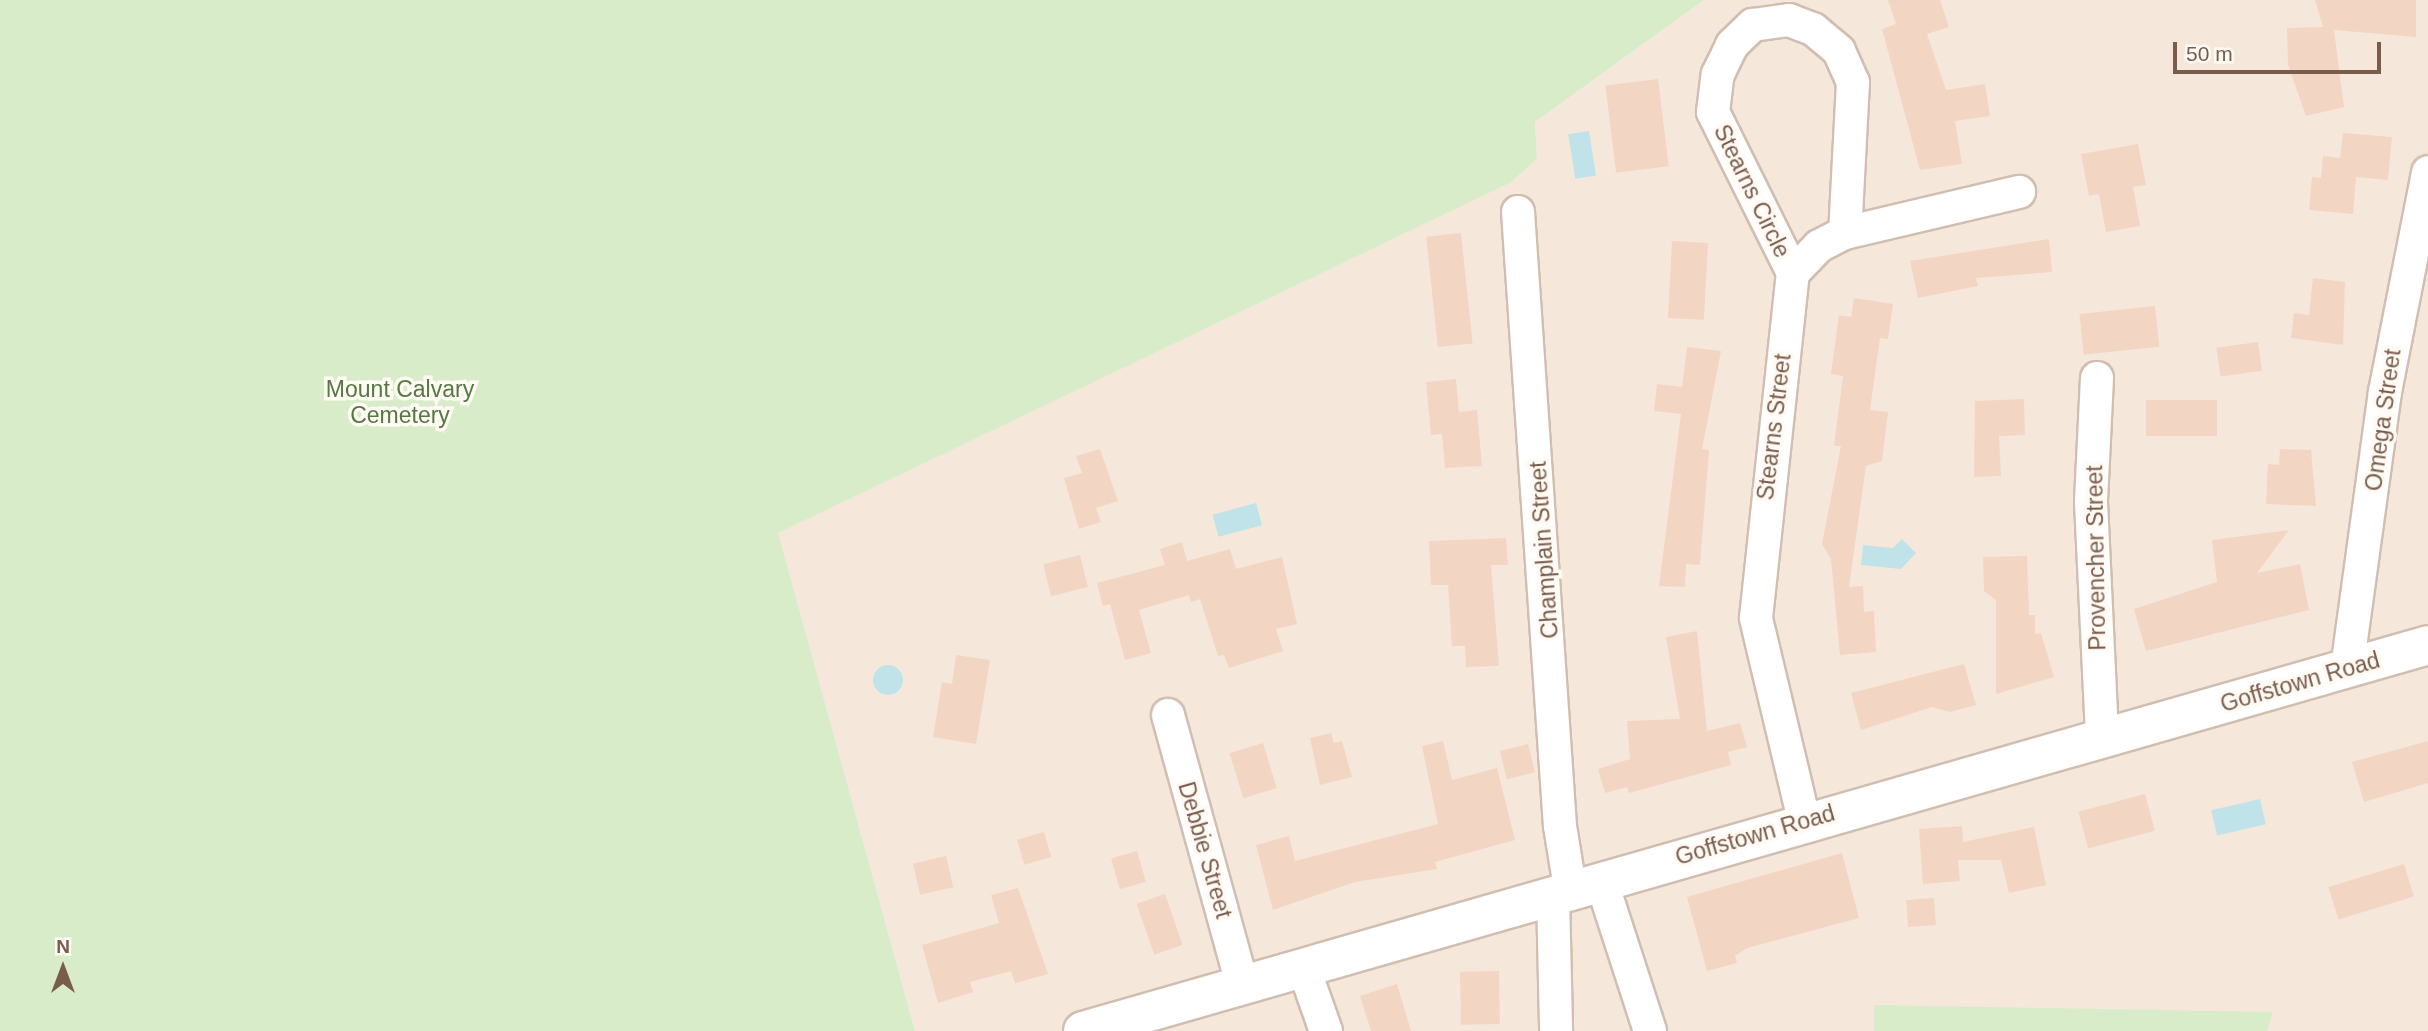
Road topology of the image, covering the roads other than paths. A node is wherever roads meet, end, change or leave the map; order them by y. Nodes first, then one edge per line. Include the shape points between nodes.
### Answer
1 (2428, 172) edge
2 (2019, 192) dead end
3 (1518, 212) dead end
4 (1846, 233) junction
5 (1793, 273) junction
6 (2097, 378) dead end
7 (2428, 645) edge
8 (2347, 669) junction
9 (1168, 715) dead end
10 (2102, 737) junction
11 (1804, 820) junction
12 (1575, 887) junction
13 (1303, 966) junction
14 (1242, 984) junction
15 (1083, 1031) edge
16 (1326, 1031) edge
17 (1556, 1031) edge
18 (1650, 1031) edge

1 - 8 street, Omega Street via 2385,392
2 - 4 street
3 - 12 street, Champlain Street via 1560,826
4 - 5 street via 1819,246
4 - 5 street, Stearns Circle via 1853,82 1839,51 1813,29 1789,20 1754,25 1732,45 1718,74 1713,112
5 - 11 street, Stearns Street via 1756,618
6 - 10 street, Provencher Street via 2091,502
7 - 8 main road, Goffstown Road
8 - 10 main road, Goffstown Road
9 - 14 street, Debbie Street
10 - 11 main road, Goffstown Road
11 - 12 main road, Goffstown Road
12 - 13 main road, Goffstown Road
12 - 17 street
12 - 18 street
13 - 14 main road, Goffstown Road
13 - 16 street
14 - 15 main road, Goffstown Road

